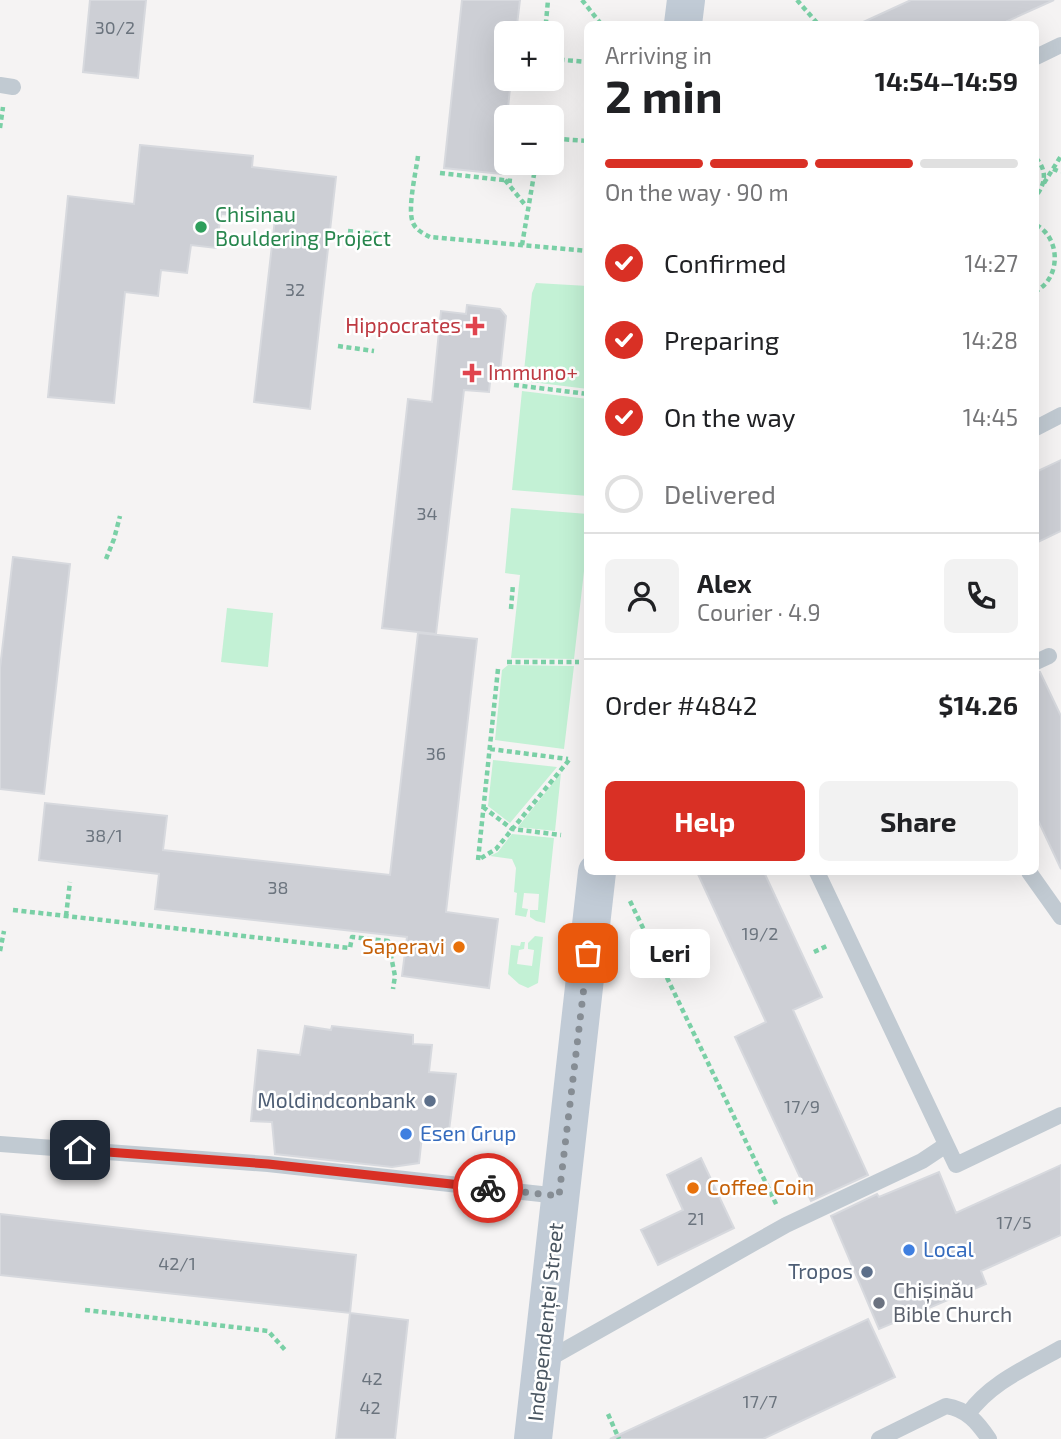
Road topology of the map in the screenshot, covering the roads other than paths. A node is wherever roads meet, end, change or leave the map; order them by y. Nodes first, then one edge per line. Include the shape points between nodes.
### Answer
1 (685, 0) edge
2 (683, 21) edge
3 (1061, 45) edge
4 (1039, 56) edge
5 (1061, 415) edge
6 (1039, 426) edge
7 (818, 875) edge
8 (1031, 875) edge
9 (612, 882) edge
10 (1061, 917) edge
11 (1061, 1115) edge
12 (0, 1144) edge
13 (946, 1145) junction
14 (559, 1196) junction
15 (1061, 1348) edge
16 (541, 1363) junction
17 (968, 1414) junction
18 (533, 1439) edge
19 (879, 1439) edge
20 (989, 1439) edge

1 - 2 main road
3 - 4 lane
5 - 6 lane
7 - 13 lane
8 - 10 lane
9 - 14 main road, Independenței Street
11 - 13 lane via 956,1165
12 - 14 lane via 268,1164
13 - 16 lane via 922,1161 786,1225
14 - 16 main road, Independenței Street
15 - 17 lane via 993,1387
16 - 18 main road, Independenței Street
17 - 19 lane via 946,1406
17 - 20 lane

